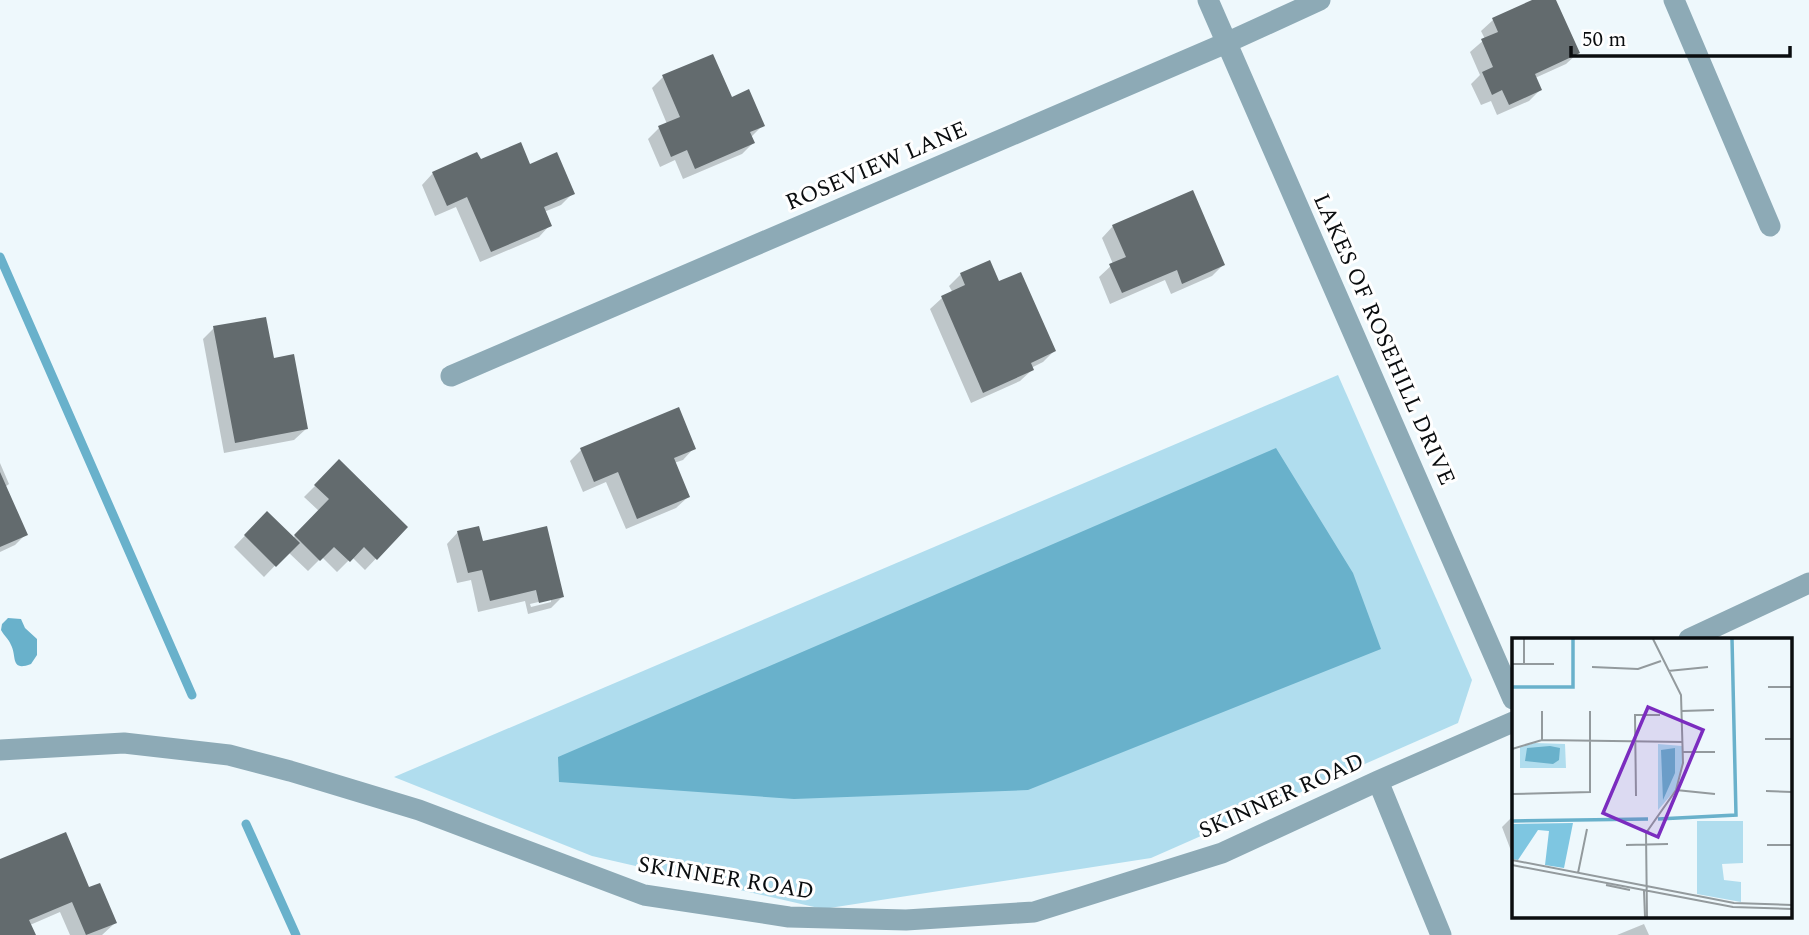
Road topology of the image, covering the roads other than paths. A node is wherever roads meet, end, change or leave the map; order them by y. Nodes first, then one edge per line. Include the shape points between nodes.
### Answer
1 (1208, 0) edge
2 (1320, 0) edge
3 (1675, 0) edge
4 (1226, 43) junction
5 (1769, 226) dead end
6 (451, 376) dead end
7 (1809, 583) edge
8 (1691, 638) edge
9 (1512, 697) edge
10 (1512, 722) edge
11 (0, 750) edge
12 (1378, 781) junction
13 (790, 926) edge
14 (1441, 935) edge

1 - 4 street, LAKES OF ROSEHILL DRIVE
2 - 4 street, ROSEVIEW LANE
3 - 5 street
4 - 6 street, ROSEVIEW LANE
4 - 9 street, LAKES OF ROSEHILL DRIVE
7 - 8 street
10 - 12 street, SKINNER ROAD
11 - 13 street, SKINNER ROAD via 124,743 229,755 419,810 644,895
12 - 13 street, SKINNER ROAD via 1222,853 1034,912
12 - 14 street

